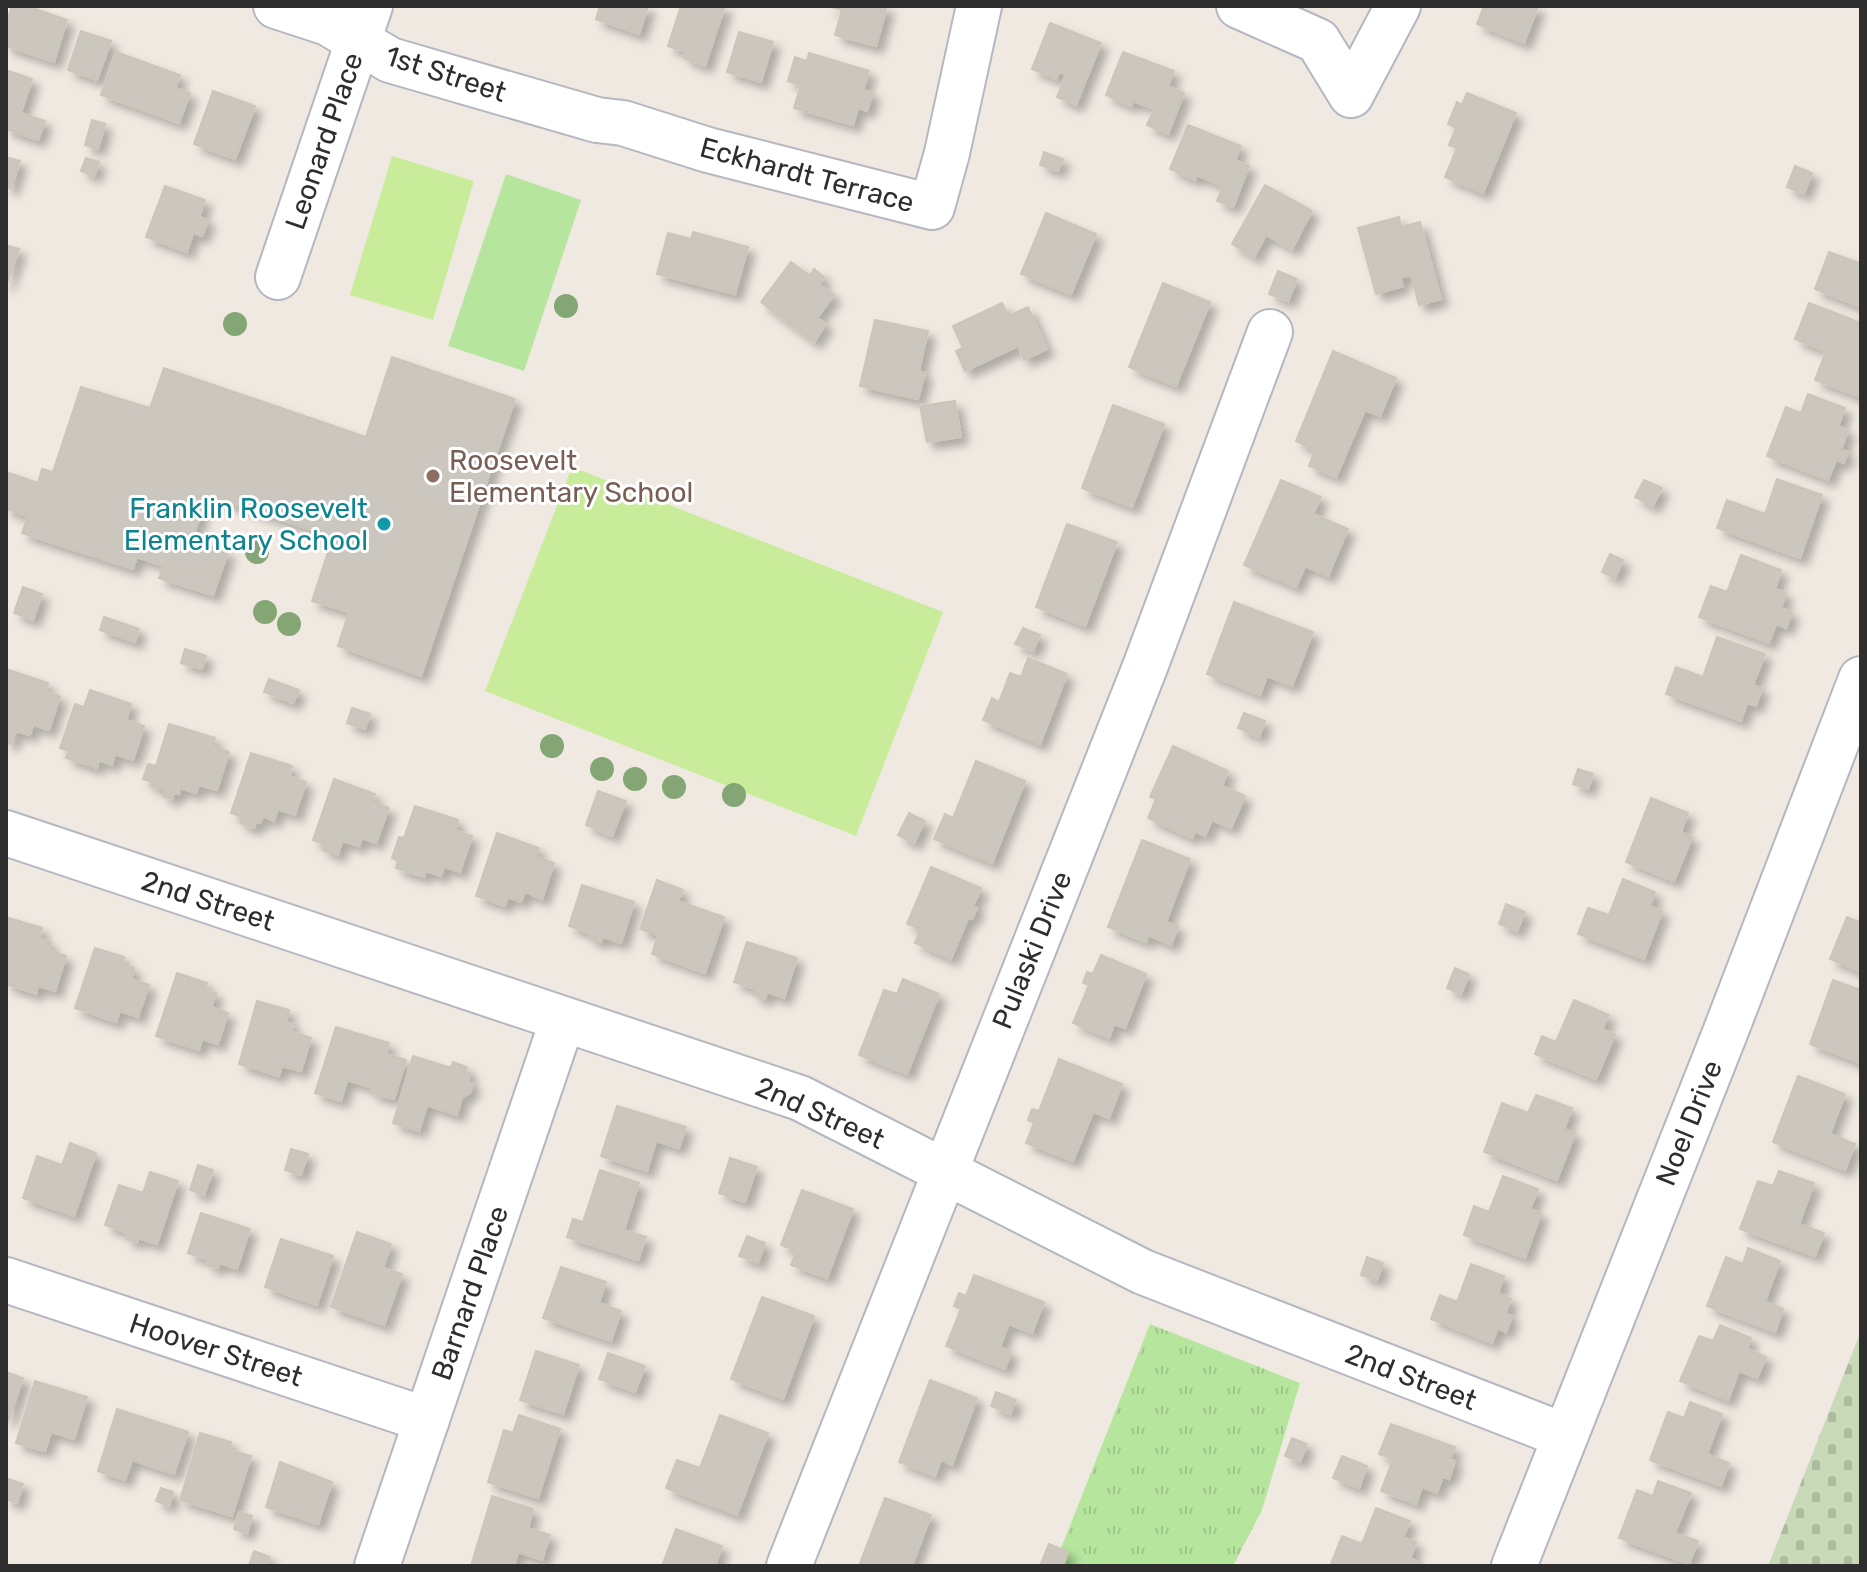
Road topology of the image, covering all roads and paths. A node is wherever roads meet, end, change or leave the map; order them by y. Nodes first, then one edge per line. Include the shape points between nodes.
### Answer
1 (276, 6) edge
2 (979, 6) edge
3 (1239, 6) edge
4 (1398, 6) edge
5 (364, 23) edge
6 (623, 123) joint
7 (278, 277) dead end
8 (1270, 332) dead end
9 (1861, 679) edge
10 (6, 833) edge
11 (563, 1019) junction
12 (945, 1172) junction
13 (6, 1280) edge
14 (427, 1420) junction
15 (1565, 1436) junction
16 (377, 1566) edge
17 (789, 1566) edge
18 (1514, 1566) edge

1 - 5 street, 1st Street via 328,23
2 - 6 street, Eckhardt Terrace via 932,207
3 - 4 street via 1318,41 1351,95
5 - 6 street, 1st Street via 390,60
5 - 7 street, Leonard Place
8 - 12 street, Pulaski Drive via 1145,667
9 - 15 street, Noel Drive
10 - 11 street, 2nd Street
11 - 12 street, 2nd Street via 800,1098
11 - 14 street, Barnard Place
12 - 15 street, 2nd Street via 1143,1272
12 - 17 street, Pulaski Drive
13 - 14 street, Hoover Street
14 - 16 street, Barnard Place
15 - 18 street, Noel Drive

